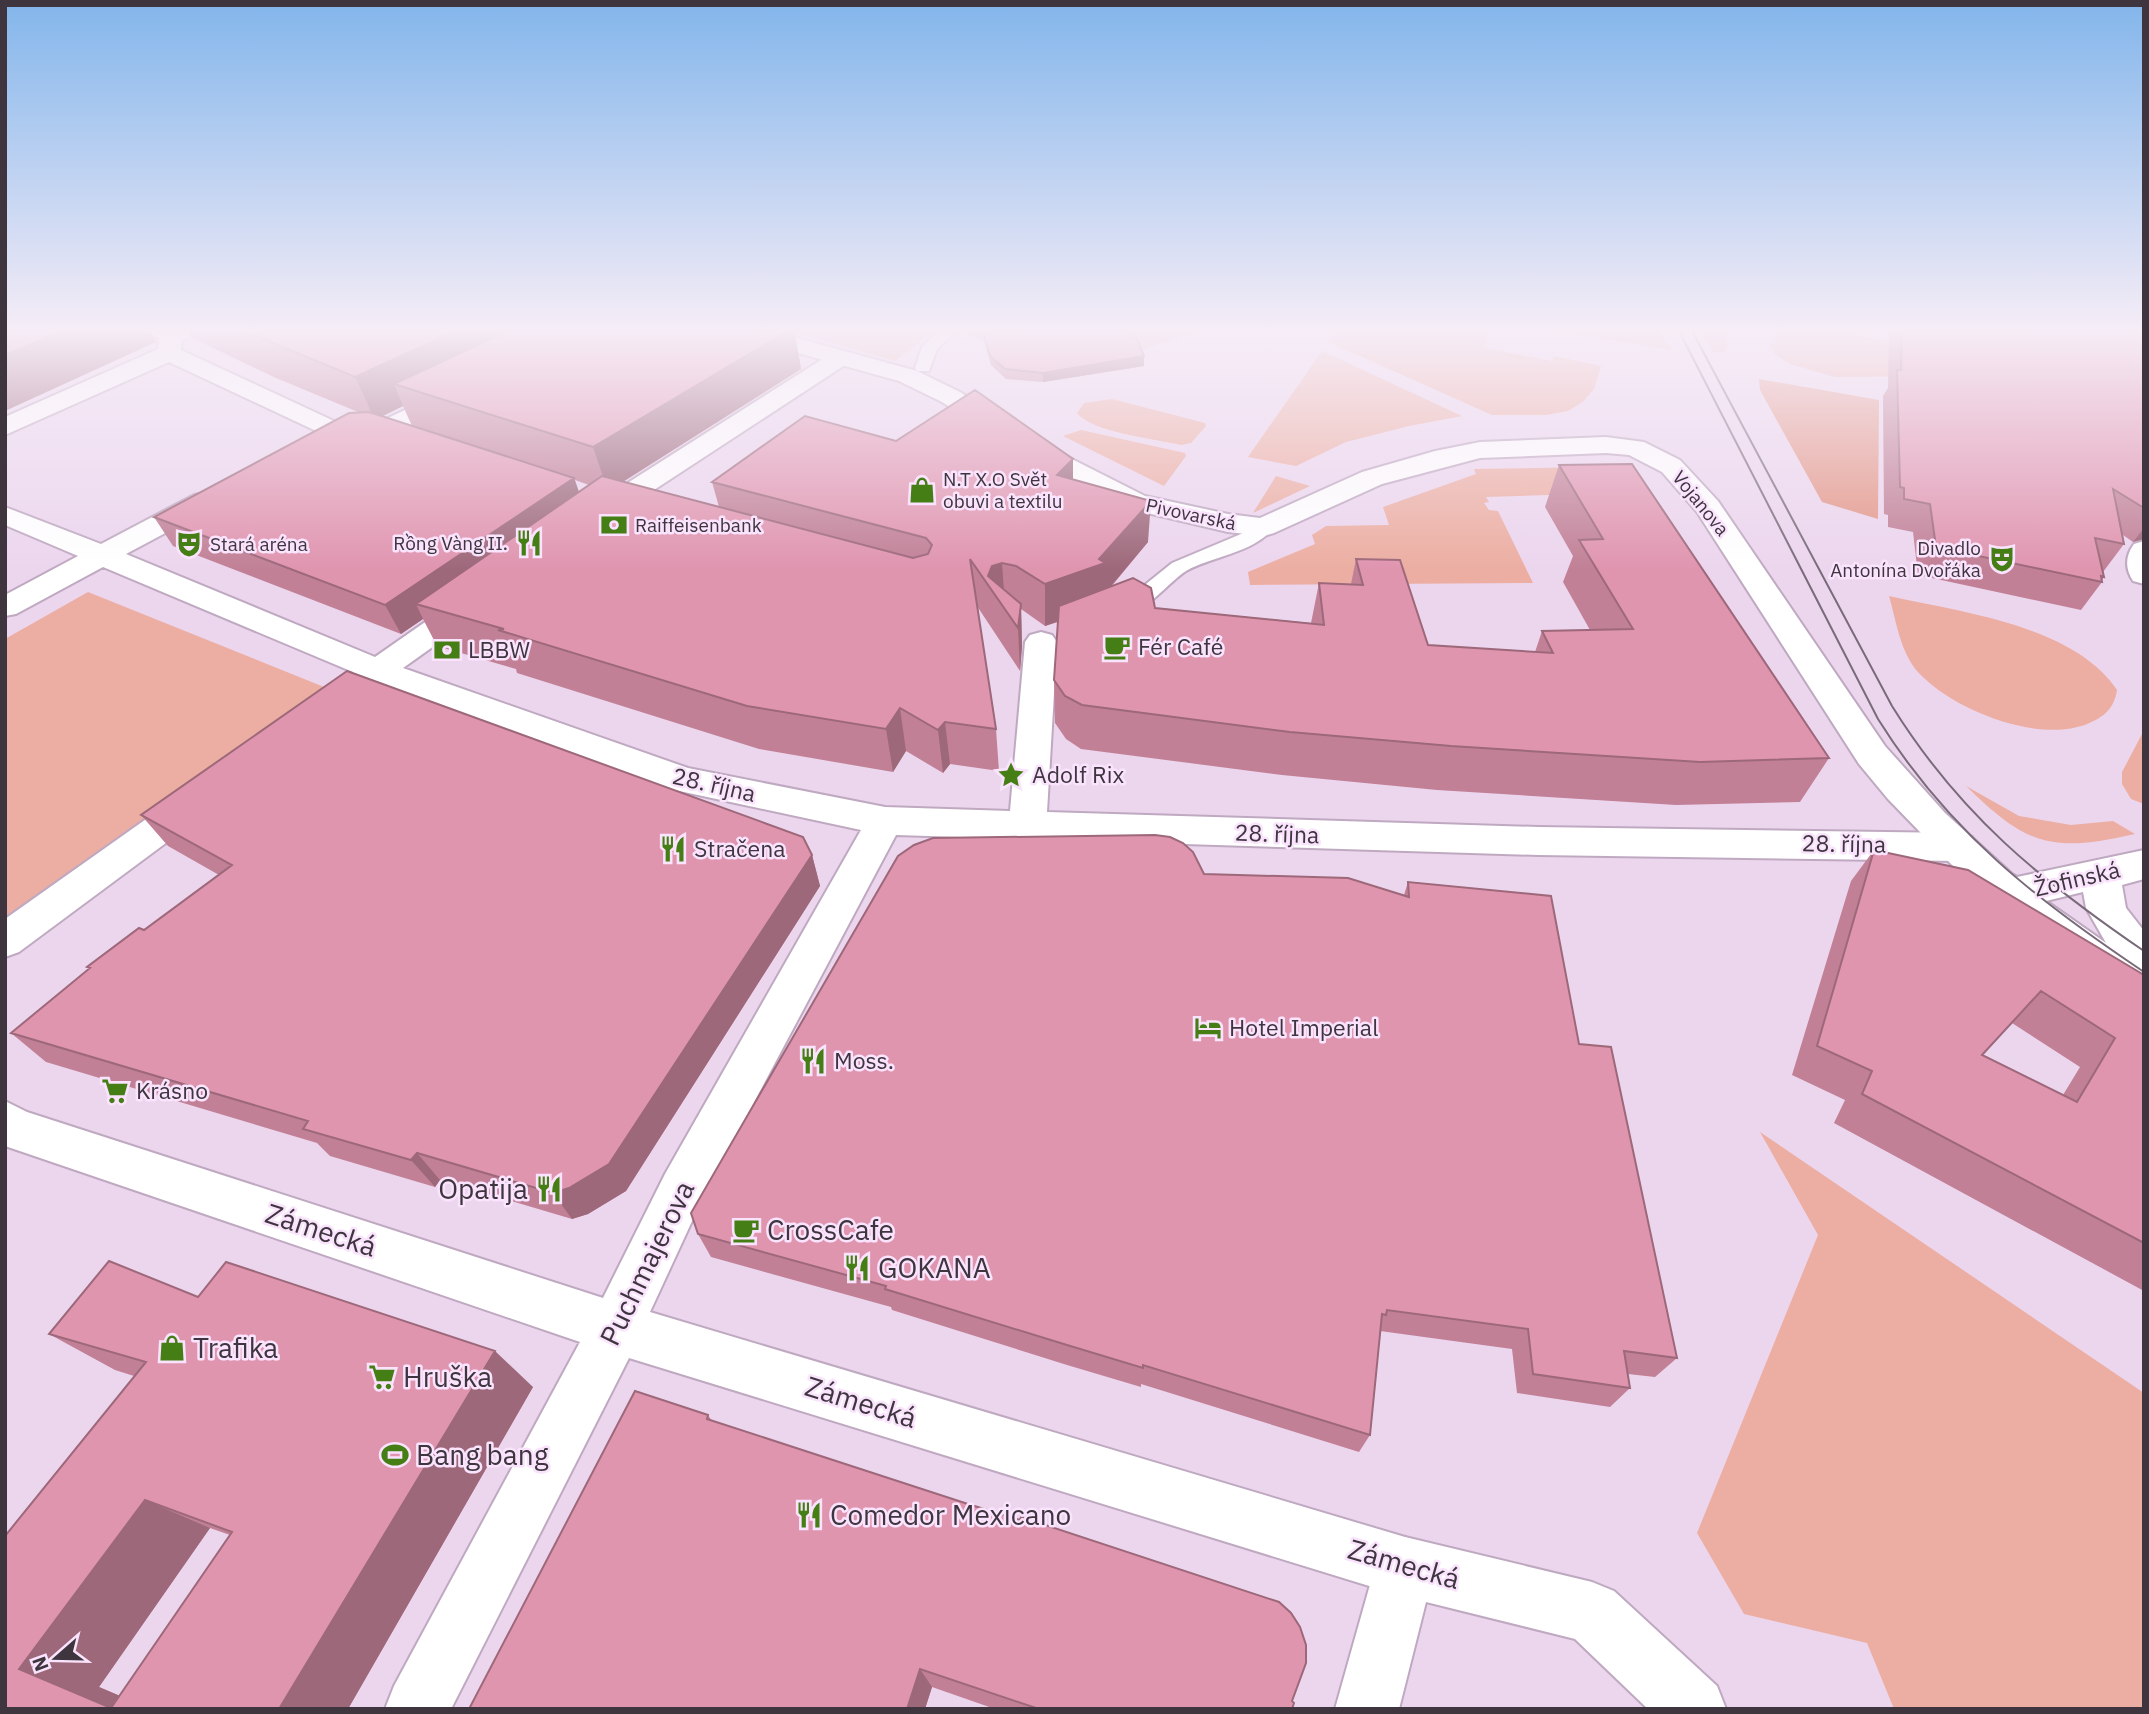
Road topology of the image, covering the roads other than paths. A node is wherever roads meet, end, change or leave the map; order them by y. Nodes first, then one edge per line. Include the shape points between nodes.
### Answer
1 (37, 409) edge
2 (281, 409) edge
3 (424, 409) edge
4 (753, 409) edge
5 (970, 409) edge
6 (5, 427) edge
7 (384, 429) junction
8 (422, 442) edge
9 (231, 487) edge
10 (598, 500) junction
11 (5, 514) edge
12 (651, 515) edge
13 (1264, 527) junction
14 (567, 536) edge
15 (2144, 550) edge
16 (101, 555) junction
17 (2144, 575) edge
18 (491, 590) edge
19 (5, 607) edge
20 (1113, 614) edge
21 (1042, 634) edge
22 (386, 673) junction
23 (332, 703) edge
24 (219, 785) edge
25 (885, 821) junction
26 (1027, 826) junction
27 (1958, 847) junction
28 (2130, 867) edge
29 (2025, 891) junction
30 (5, 941) edge
31 (2144, 960) edge
32 (2144, 990) edge
33 (5, 1122) edge
34 (616, 1328) junction
35 (1405, 1567) junction
36 (417, 1709) edge
37 (1367, 1709) edge
38 (1694, 1709) edge

1 - 6 street
2 - 7 street via 326,438
3 - 7 street
4 - 10 street
5 - 13 street, Pivovarská via 1046,457 1136,502
7 - 8 street
9 - 16 street
10 - 12 street
10 - 14 street
11 - 16 street, 28. října
13 - 20 lane via 1179,567
13 - 27 street, Vojanova via 1372,478 1480,450 1635,448 1671,466 1709,507 1872,755
15 - 17 street
16 - 19 street
16 - 22 street, 28. října
18 - 22 street
21 - 26 street
22 - 23 street
22 - 25 street, 28. října via 683,780
24 - 30 street
25 - 26 street, 28. října
25 - 34 street, Puchmajerova via 682,1190
26 - 27 street, 28. října
27 - 29 street, Vojanova
28 - 29 street, Žofinská
28 - 31 street via 2106,874 2101,884 2104,904
29 - 31 street
29 - 32 street via 2071,942
33 - 34 street, Zámecká
34 - 35 street, Zámecká
34 - 36 street, Puchmajerova
35 - 37 street
35 - 38 street, Zámecká via 1592,1613

